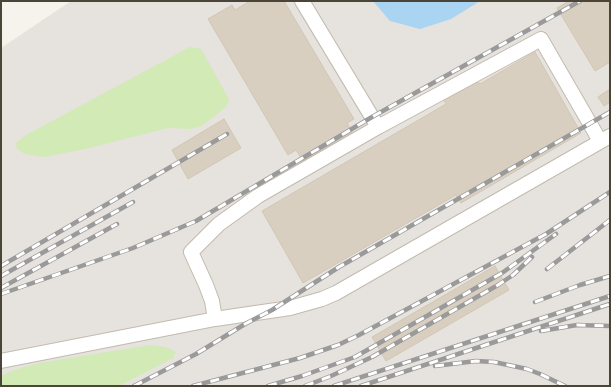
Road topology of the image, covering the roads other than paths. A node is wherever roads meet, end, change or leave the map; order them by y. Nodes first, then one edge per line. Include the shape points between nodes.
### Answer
1 (302, 1) edge
2 (378, 127) junction
3 (605, 139) edge
4 (215, 319) junction
5 (1, 361) edge

1 - 2 lane
2 - 3 lane via 541,39
2 - 4 lane via 258,196 219,224 191,252 212,301
3 - 4 lane via 336,293 290,308
4 - 5 lane

